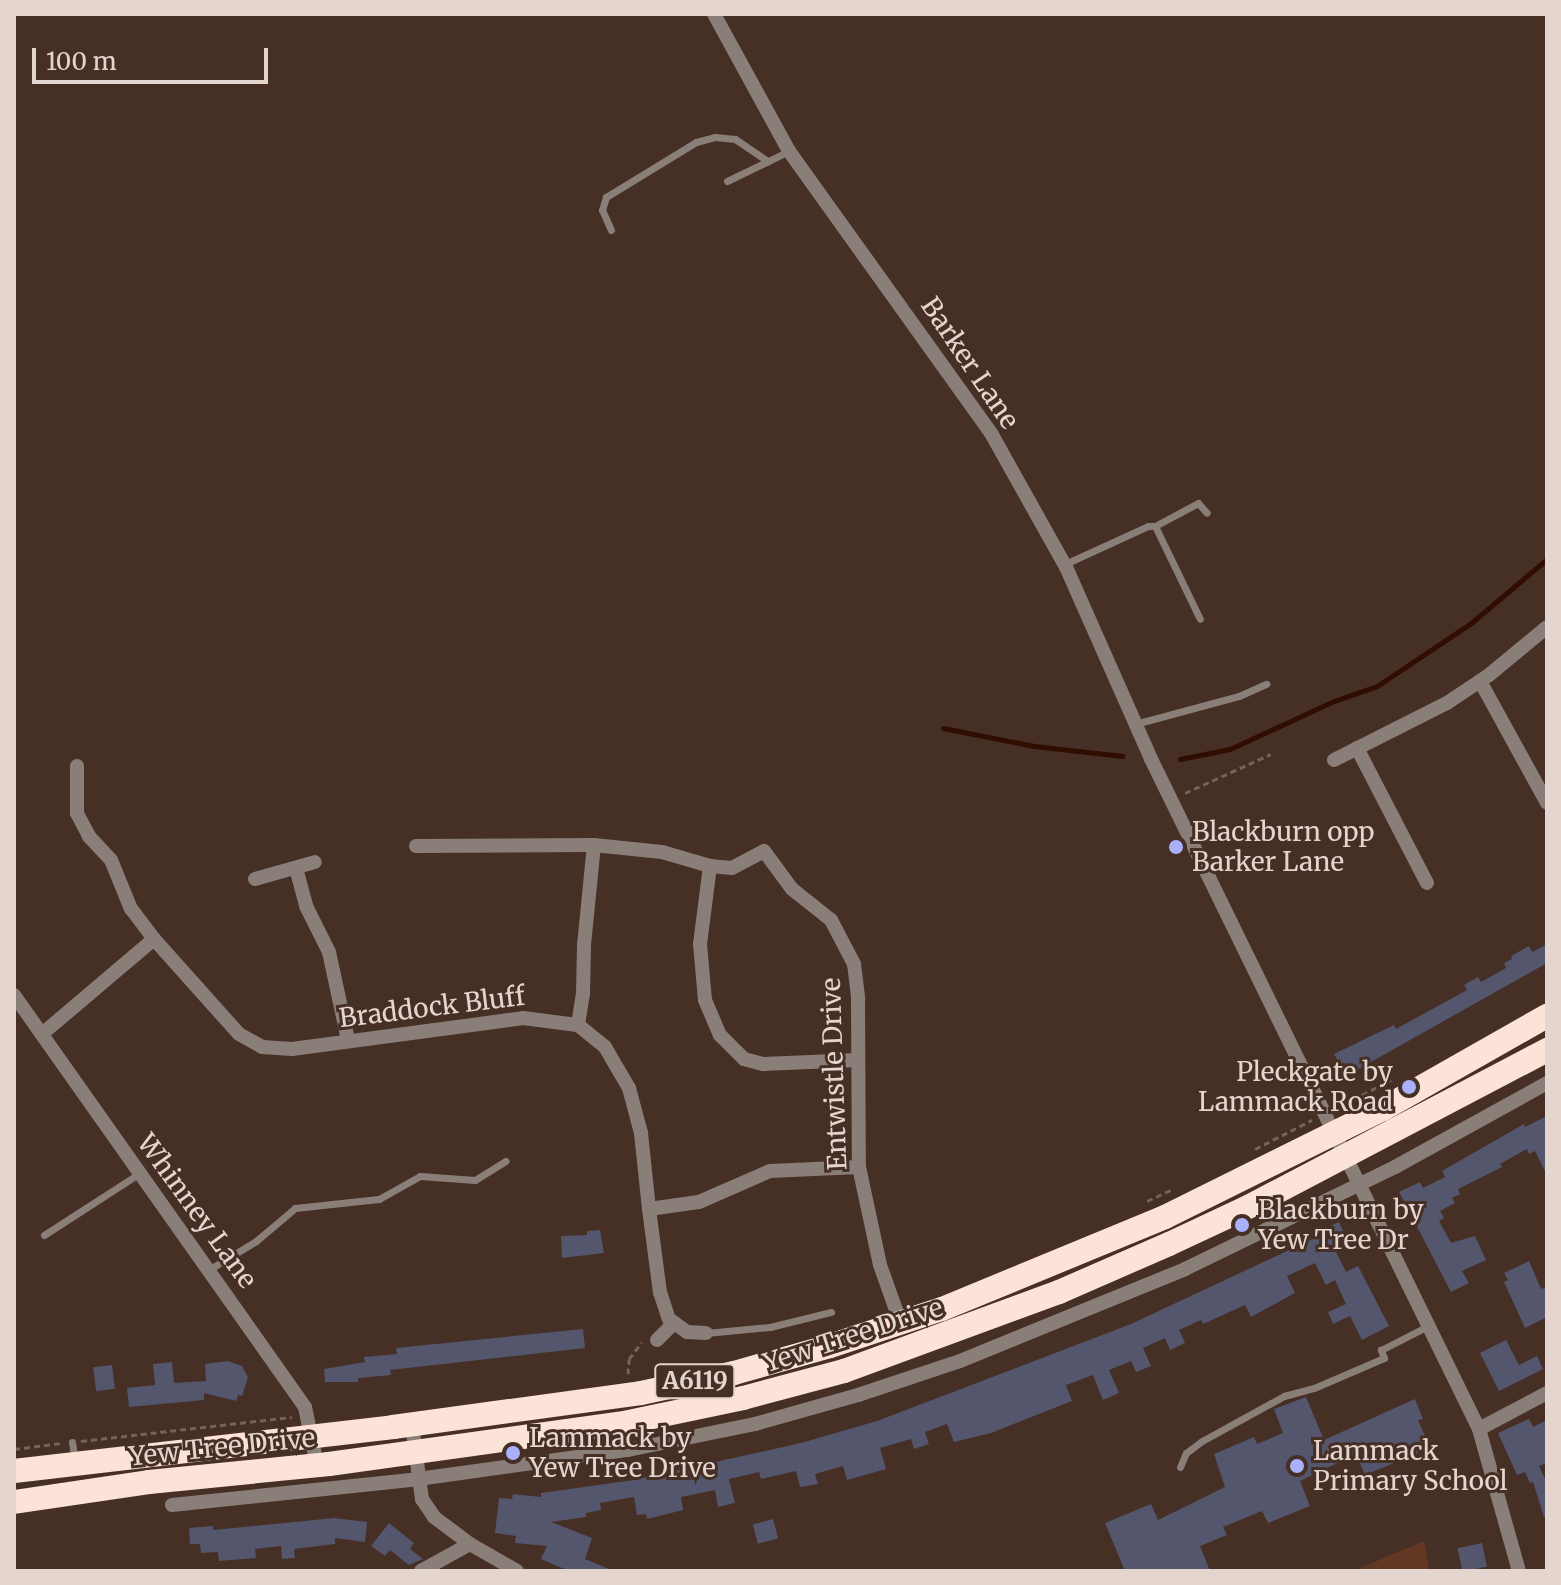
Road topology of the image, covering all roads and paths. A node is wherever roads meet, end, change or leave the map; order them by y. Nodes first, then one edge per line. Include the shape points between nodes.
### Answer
1 (714, 14) edge
2 (789, 151) junction
3 (768, 161) junction
4 (727, 181) dead end
5 (611, 230) dead end
6 (1207, 513) dead end
7 (1155, 526) junction
8 (1065, 564) junction
9 (1200, 619) dead end
10 (1547, 627) edge
11 (1480, 681) junction
12 (1266, 684) dead end
13 (1135, 724) junction
14 (1357, 748) junction
15 (1271, 754) dead end
16 (1334, 760) dead end
17 (77, 766) dead end
18 (1171, 800) junction
19 (1547, 803) edge
20 (594, 845) junction
21 (416, 846) dead end
22 (315, 862) dead end
23 (710, 866) junction
24 (296, 868) junction
25 (255, 879) dead end
26 (1427, 883) dead end
27 (154, 939) junction
28 (14, 995) edge
29 (1547, 1016) edge
30 (578, 1025) junction
31 (42, 1034) junction
32 (348, 1040) junction
33 (1547, 1050) edge
34 (858, 1060) junction
35 (1394, 1078) dead end
36 (1547, 1083) edge
37 (1328, 1124) junction
38 (1246, 1153) dead end
39 (1344, 1156) junction
40 (505, 1161) dead end
41 (859, 1167) junction
42 (140, 1173) junction
43 (1182, 1185) dead end
44 (1359, 1185) junction
45 (1139, 1205) dead end
46 (649, 1209) junction
47 (44, 1235) dead end
48 (210, 1269) junction
49 (831, 1312) dead end
50 (673, 1324) junction
51 (901, 1324) junction
52 (1430, 1325) junction
53 (706, 1333) joint
54 (657, 1340) joint
55 (910, 1348) junction
56 (638, 1373) dead end
57 (1547, 1393) edge
58 (412, 1425) junction
59 (310, 1426) junction
60 (1479, 1429) junction
61 (14, 1449) edge
62 (74, 1452) junction
63 (416, 1453) junction
64 (317, 1465) junction
65 (1180, 1467) dead end
66 (14, 1471) edge
67 (418, 1479) junction
68 (14, 1502) edge
69 (172, 1505) dead end
70 (470, 1544) junction
71 (421, 1571) edge
72 (517, 1571) edge
73 (1519, 1571) edge

1 - 2 street, Barker Lane
2 - 3 lane
2 - 8 street, Barker Lane via 991,433
3 - 4 lane
3 - 5 lane via 735,139 696,142 606,197 602,210
6 - 7 lane via 1198,503
7 - 8 lane
7 - 9 lane
8 - 13 street, Barker Lane
10 - 11 street
11 - 14 street
11 - 19 street
12 - 13 lane
13 - 18 street, Barker Lane
14 - 16 street
14 - 26 street
15 - 18 path
17 - 27 street via 77,813 111,860 131,909
18 - 37 street, Barker Lane
20 - 21 street
20 - 23 street via 678,855
20 - 30 street
22 - 24 street
23 - 34 street, Entwistle Drive via 732,868 764,851 792,889 831,920 848,947 857,981
23 - 34 street via 700,944 705,1000 720,1035 744,1059 763,1064
24 - 25 street
24 - 32 street via 306,906 329,952
27 - 31 street
27 - 32 street, Braddock Bluff via 239,1034 262,1047 292,1049
28 - 31 street, Whinney Lane
29 - 37 highway, A6119
30 - 32 street, Braddock Bluff via 523,1018
30 - 46 street via 614,1059 635,1104
31 - 42 street, Whinney Lane
33 - 39 highway, A6119
34 - 41 street, Entwistle Drive
35 - 37 path
36 - 44 street
37 - 38 path
37 - 39 street, Barker Lane
37 - 51 highway, Yew Tree Drive / A6119 via 1165,1217
39 - 44 street, Barker Lane
39 - 55 highway, Yew Tree Drive / A6119 via 1169,1244
40 - 48 lane via 475,1180 420,1176 379,1199 295,1208 256,1241
41 - 46 street via 770,1171 699,1202
41 - 51 street, Entwistle Drive via 880,1265
42 - 47 lane
42 - 48 street, Whinney Lane
43 - 45 path
44 - 52 street, Barker Lane
44 - 67 street via 1185,1269 960,1361 858,1395 691,1439
46 - 50 street via 660,1292
48 - 59 street, Whinney Lane via 305,1407
49 - 53 lane via 770,1327
50 - 53 street via 687,1332
50 - 54 street
51 - 55 highway
51 - 58 highway, Yew Tree Drive / A6119 via 734,1373 641,1393
52 - 60 street, Barker Lane
52 - 65 lane via 1381,1350 1384,1358 1284,1396 1202,1441 1186,1453
54 - 56 path via 644,1340 631,1355 628,1374
55 - 63 highway, Yew Tree Drive / A6119 via 743,1398 619,1424
57 - 60 street
58 - 59 highway, Yew Tree Drive / A6119
58 - 63 street
59 - 62 highway, Yew Tree Drive / A6119
59 - 62 path
59 - 64 street, Whinney Lane
60 - 73 street, Barker Lane
61 - 62 path
62 - 66 highway, Yew Tree Drive / A6119
63 - 64 highway, Yew Tree Drive / A6119
63 - 67 street
64 - 68 highway, Yew Tree Drive / A6119
67 - 69 street
67 - 70 street via 422,1499 434,1517
70 - 71 street
70 - 72 street

